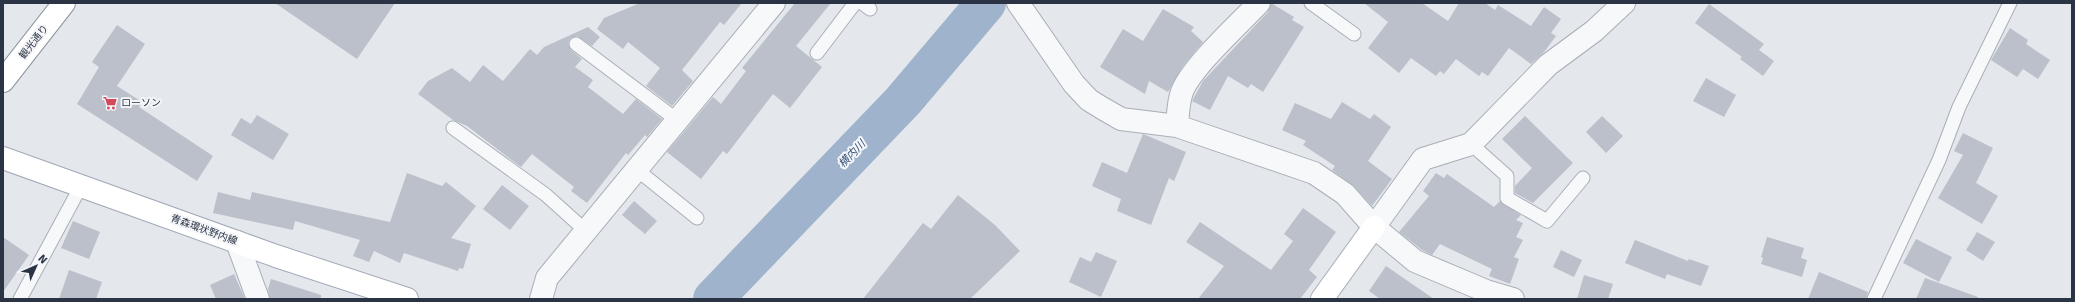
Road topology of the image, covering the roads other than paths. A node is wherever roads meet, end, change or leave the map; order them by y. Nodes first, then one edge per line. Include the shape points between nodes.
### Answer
1 (64, 3) edge
2 (855, 3) edge
3 (1018, 3) edge
4 (1259, 3) edge
5 (1311, 3) edge
6 (1624, 3) edge
7 (2010, 3) edge
8 (771, 4) edge
9 (1354, 34) dead end
10 (576, 44) dead end
11 (818, 53) dead end
12 (3, 81) edge
13 (677, 120) junction
14 (1177, 126) junction
15 (453, 128) dead end
16 (1471, 144) junction
17 (3, 158) edge
18 (636, 169) junction
19 (1582, 178) dead end
20 (81, 186) junction
21 (697, 218) dead end
22 (1374, 227) junction
23 (586, 231) junction
24 (237, 242) junction
25 (20, 299) edge
26 (258, 299) edge
27 (406, 299) edge
28 (541, 299) edge
29 (1322, 299) edge
30 (1512, 299) edge
31 (1874, 299) edge

1 - 12 main road, 観光通り
2 - 11 lane
3 - 14 street via 1074,84 1089,100 1122,119
4 - 14 street via 1214,49 1191,77 1181,94
5 - 9 lane
6 - 16 street via 1594,31 1548,65
7 - 31 lane via 1958,106 1939,160
8 - 13 street
10 - 13 lane
13 - 18 street
14 - 22 street via 1314,173 1345,194
15 - 23 lane via 546,195
16 - 19 lane via 1507,176 1507,198 1547,221
16 - 22 street via 1423,159
17 - 20 main road, 青森環状野内線
18 - 21 lane
18 - 23 street
20 - 24 main road, 青森環状野内線
20 - 25 lane
22 - 29 main road
22 - 30 street via 1414,261 1486,292
23 - 28 street via 547,278
24 - 26 street
24 - 27 main road, 青森環状野内線

